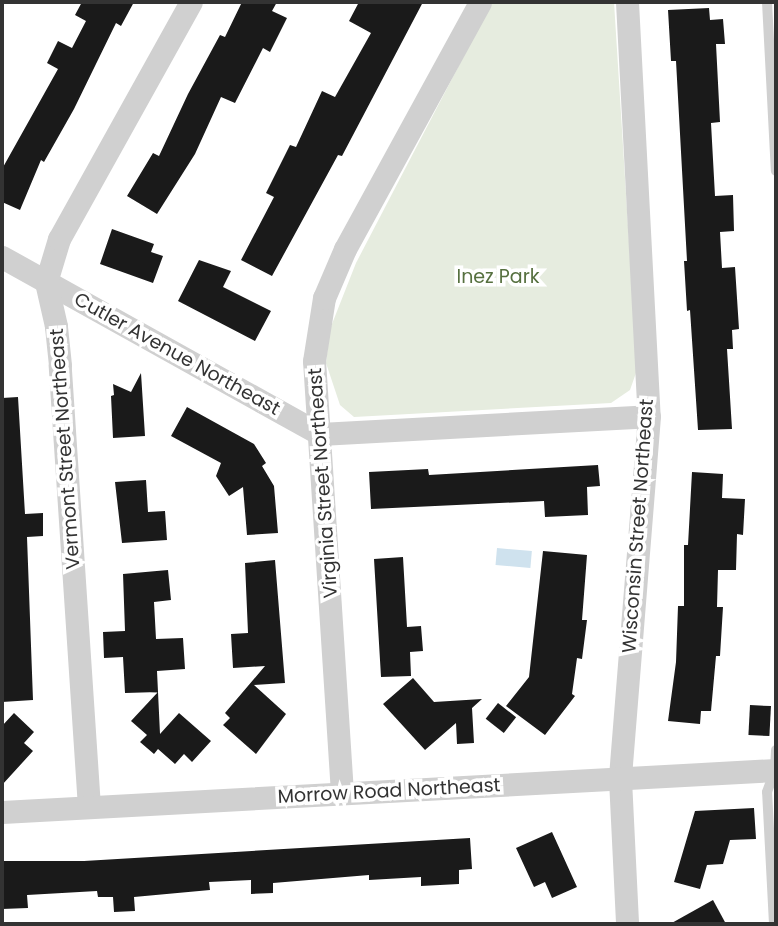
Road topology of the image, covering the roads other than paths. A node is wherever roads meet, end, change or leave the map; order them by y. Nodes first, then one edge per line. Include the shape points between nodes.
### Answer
1 (191, 2) edge
2 (480, 2) edge
3 (627, 2) edge
4 (767, 2) edge
5 (776, 171) edge
6 (2, 257) edge
7 (46, 282) junction
8 (649, 416) junction
9 (320, 434) junction
10 (776, 764) edge
11 (620, 779) junction
12 (342, 793) junction
13 (89, 807) junction
14 (2, 813) edge
15 (627, 924) edge
16 (774, 924) edge

1 - 7 street, Vermont Street Northeast via 59,239
2 - 9 street, Virginia Street Northeast via 345,249 324,298 314,361
3 - 8 street, Wisconsin Street Northeast
4 - 5 lane
6 - 7 street, Cutler Avenue Northeast
7 - 9 street, Cutler Avenue Northeast
7 - 13 street, Vermont Street Northeast via 61,365
8 - 9 street
8 - 11 street, Wisconsin Street Northeast
9 - 12 street, Virginia Street Northeast
10 - 11 street, Morrow Road Northeast
10 - 16 lane via 767,792
11 - 12 street, Morrow Road Northeast
11 - 15 street, Wisconsin Street Northeast
12 - 13 street, Morrow Road Northeast
13 - 14 street, Morrow Road Northeast

